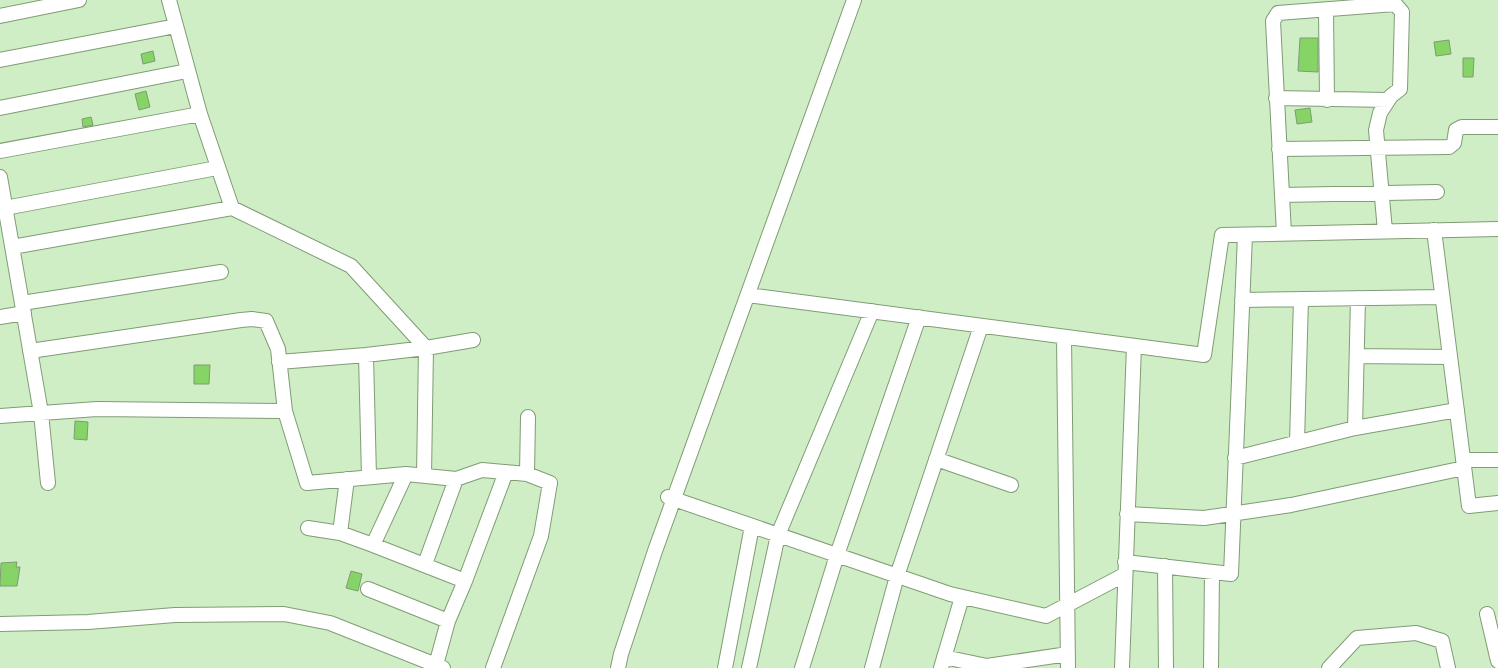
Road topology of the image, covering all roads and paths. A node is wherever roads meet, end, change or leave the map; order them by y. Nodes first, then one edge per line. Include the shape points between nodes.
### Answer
1 (79, 0) edge
2 (169, 0) edge
3 (854, 0) edge
4 (1326, 10) junction
5 (0, 16) edge
6 (176, 26) junction
7 (0, 60) edge
8 (187, 71) junction
9 (1276, 98) junction
10 (1327, 100) junction
11 (1388, 100) junction
12 (0, 108) edge
13 (200, 114) junction
14 (1498, 127) edge
15 (1378, 147) junction
16 (1279, 149) junction
17 (0, 150) edge
18 (217, 168) junction
19 (1, 184) edge
20 (1382, 192) junction
21 (1437, 192) dead end
22 (1282, 195) junction
23 (5, 208) junction
24 (232, 208) junction
25 (1498, 229) edge
26 (1434, 230) junction
27 (1385, 232) junction
28 (1284, 234) junction
29 (1245, 235) junction
30 (12, 247) junction
31 (221, 272) dead end
32 (748, 295) junction
33 (1442, 297) junction
34 (1358, 298) junction
35 (1301, 299) junction
36 (1242, 300) junction
37 (23, 308) junction
38 (872, 311) junction
39 (0, 316) edge
40 (919, 317) junction
41 (981, 326) junction
42 (1064, 337) junction
43 (473, 340) dead end
44 (1134, 346) junction
45 (426, 348) junction
46 (30, 351) junction
47 (366, 355) junction
48 (1357, 356) junction
49 (1450, 357) junction
50 (279, 362) junction
51 (1457, 410) junction
52 (285, 411) junction
53 (40, 413) junction
54 (0, 416) edge
55 (528, 417) dead end
56 (1355, 428) junction
57 (1297, 442) junction
58 (1235, 458) junction
59 (936, 459) junction
60 (1498, 460) edge
61 (1463, 464) junction
62 (506, 472) junction
63 (406, 474) junction
64 (527, 474) junction
65 (424, 476) junction
66 (369, 477) junction
67 (347, 479) junction
68 (456, 479) junction
69 (48, 483) dead end
70 (1012, 486) dead end
71 (671, 498) junction
72 (1498, 503) edge
73 (1127, 514) junction
74 (1233, 514) junction
75 (752, 526) junction
76 (308, 528) dead end
77 (340, 534) junction
78 (778, 535) junction
79 (373, 545) junction
80 (837, 555) junction
81 (425, 564) junction
82 (1165, 566) junction
83 (1125, 568) junction
84 (1212, 572) junction
85 (897, 576) junction
86 (465, 581) junction
87 (368, 589) dead end
88 (962, 597) junction
89 (1067, 605) junction
90 (1487, 614) dead end
91 (448, 621) junction
92 (0, 624) edge
93 (1068, 661) edge
94 (1498, 661) edge
95 (943, 662) edge
96 (438, 667) edge
97 (493, 668) edge
98 (618, 668) edge
99 (725, 668) edge
100 (749, 668) edge
101 (802, 668) edge
102 (872, 668) edge
103 (1122, 668) edge
104 (1166, 668) edge
105 (1212, 668) edge
106 (1329, 668) edge
107 (1448, 668) edge

1 - 5 street
2 - 6 street
3 - 32 street
4 - 9 street via 1278,14 1273,21
4 - 10 street
4 - 11 street via 1395,4 1402,12 1400,89
6 - 7 street
6 - 8 street
8 - 12 street
8 - 13 street
9 - 10 street
9 - 16 street
10 - 11 street
11 - 15 street via 1380,113 1376,130
13 - 17 street
13 - 18 street
14 - 15 street via 1462,127 1456,130 1454,143 1449,147
15 - 16 street
15 - 20 street
16 - 22 street
18 - 23 street
18 - 24 street
19 - 23 street
20 - 21 street
20 - 22 street
20 - 27 street
22 - 28 street
23 - 30 street
24 - 30 street
24 - 45 street via 351,266
25 - 26 street
26 - 27 street
26 - 33 street
27 - 28 street
28 - 29 street
29 - 36 street
29 - 44 street via 1222,235 1204,355
30 - 37 street
31 - 37 street
32 - 38 street
32 - 71 street
33 - 34 street
33 - 49 street
34 - 35 street
34 - 48 street
35 - 36 street
35 - 57 street
36 - 58 street
37 - 39 street
37 - 46 street
38 - 40 street
38 - 78 street
40 - 41 street
40 - 80 street
41 - 42 street
41 - 59 street
42 - 44 street
42 - 89 street
43 - 45 street
44 - 73 street
45 - 47 street
45 - 65 street
46 - 50 street via 252,319 266,321 278,349
46 - 53 street
47 - 50 street
47 - 66 street
48 - 49 street
48 - 56 street
49 - 51 street
50 - 52 street
51 - 56 street
51 - 61 street
52 - 53 street via 98,409
52 - 67 street via 307,483
53 - 54 street
53 - 69 street
55 - 64 street
56 - 57 street
57 - 58 street
58 - 74 street
59 - 70 street
59 - 85 street
60 - 61 street
61 - 72 street via 1469,506
61 - 74 street via 1290,505
62 - 64 street
62 - 68 street via 482,470
62 - 86 street
63 - 65 street
63 - 66 street
63 - 79 street
64 - 97 street via 550,483 541,536
65 - 68 street
66 - 67 street
67 - 77 street
68 - 81 street
71 - 75 street
71 - 98 street
73 - 74 street via 1204,518
73 - 83 street
74 - 84 street via 1231,574
75 - 78 street
75 - 99 street
76 - 77 street
77 - 79 street
78 - 80 street
78 - 100 street
79 - 81 street
80 - 85 street
80 - 101 street
81 - 86 street
82 - 83 street
82 - 84 street
82 - 104 street
83 - 89 street
83 - 103 street
84 - 105 street
85 - 88 street
85 - 102 street
86 - 91 street
87 - 91 street
88 - 89 street via 1046,616
88 - 95 street
89 - 93 street
90 - 94 street
91 - 96 street
92 - 96 street via 88,622 175,615 284,614 330,623
93 - 95 street via 987,666
106 - 107 street via 1357,638 1416,633 1442,641

